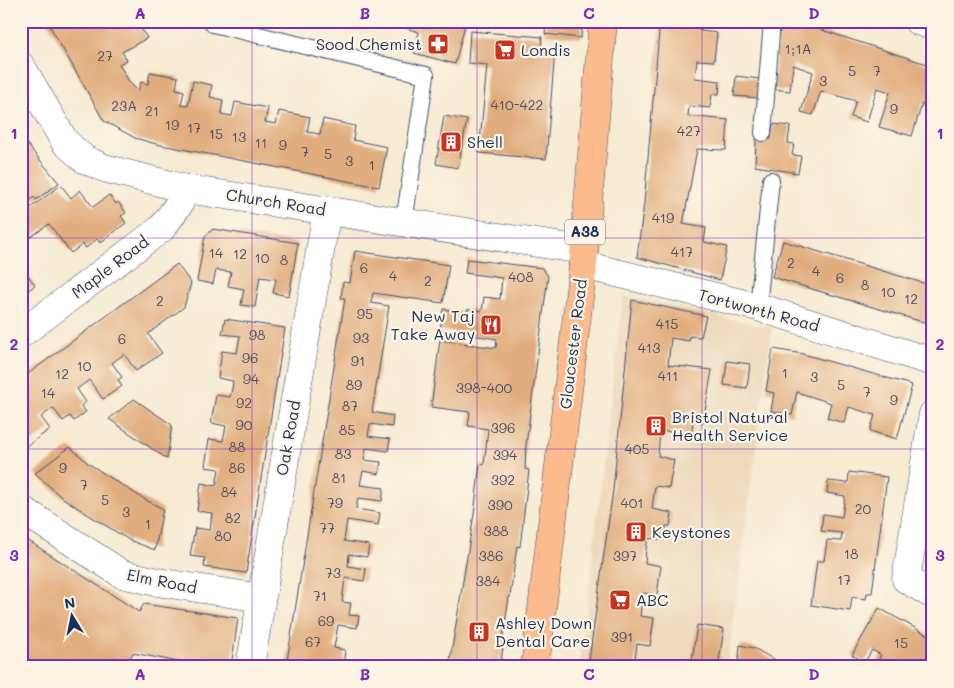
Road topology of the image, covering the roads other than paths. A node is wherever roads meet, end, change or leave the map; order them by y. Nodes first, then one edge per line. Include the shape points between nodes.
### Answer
1 (603, 21) edge
2 (772, 21) edge
3 (918, 21) edge
4 (213, 24) dead end
5 (933, 26) edge
6 (21, 66) edge
7 (763, 133) dead end
8 (771, 180) dead end
9 (186, 189) junction
10 (327, 210) junction
11 (404, 222) junction
12 (583, 258) junction
13 (758, 307) junction
14 (21, 334) edge
15 (933, 362) edge
16 (933, 414) edge
17 (21, 509) edge
18 (933, 595) edge
19 (261, 598) junction
20 (250, 667) edge
21 (535, 667) edge

1 - 12 main road, Gloucester Road / A38
2 - 7 lane
3 - 5 street
4 - 11 lane via 426,75
6 - 9 street, Church Road via 66,142 84,158 104,168
8 - 13 lane
9 - 10 street, Church Road
9 - 14 street, Maple Road via 162,228
10 - 11 street, Church Road
10 - 19 street, Oak Road
11 - 12 street, Church Road
12 - 13 street, Tortworth Road
12 - 21 main road, Gloucester Road / A38
13 - 15 street, Tortworth Road
16 - 18 street via 906,579
17 - 19 street, Elm Road via 122,574
19 - 20 street, Oak Road

